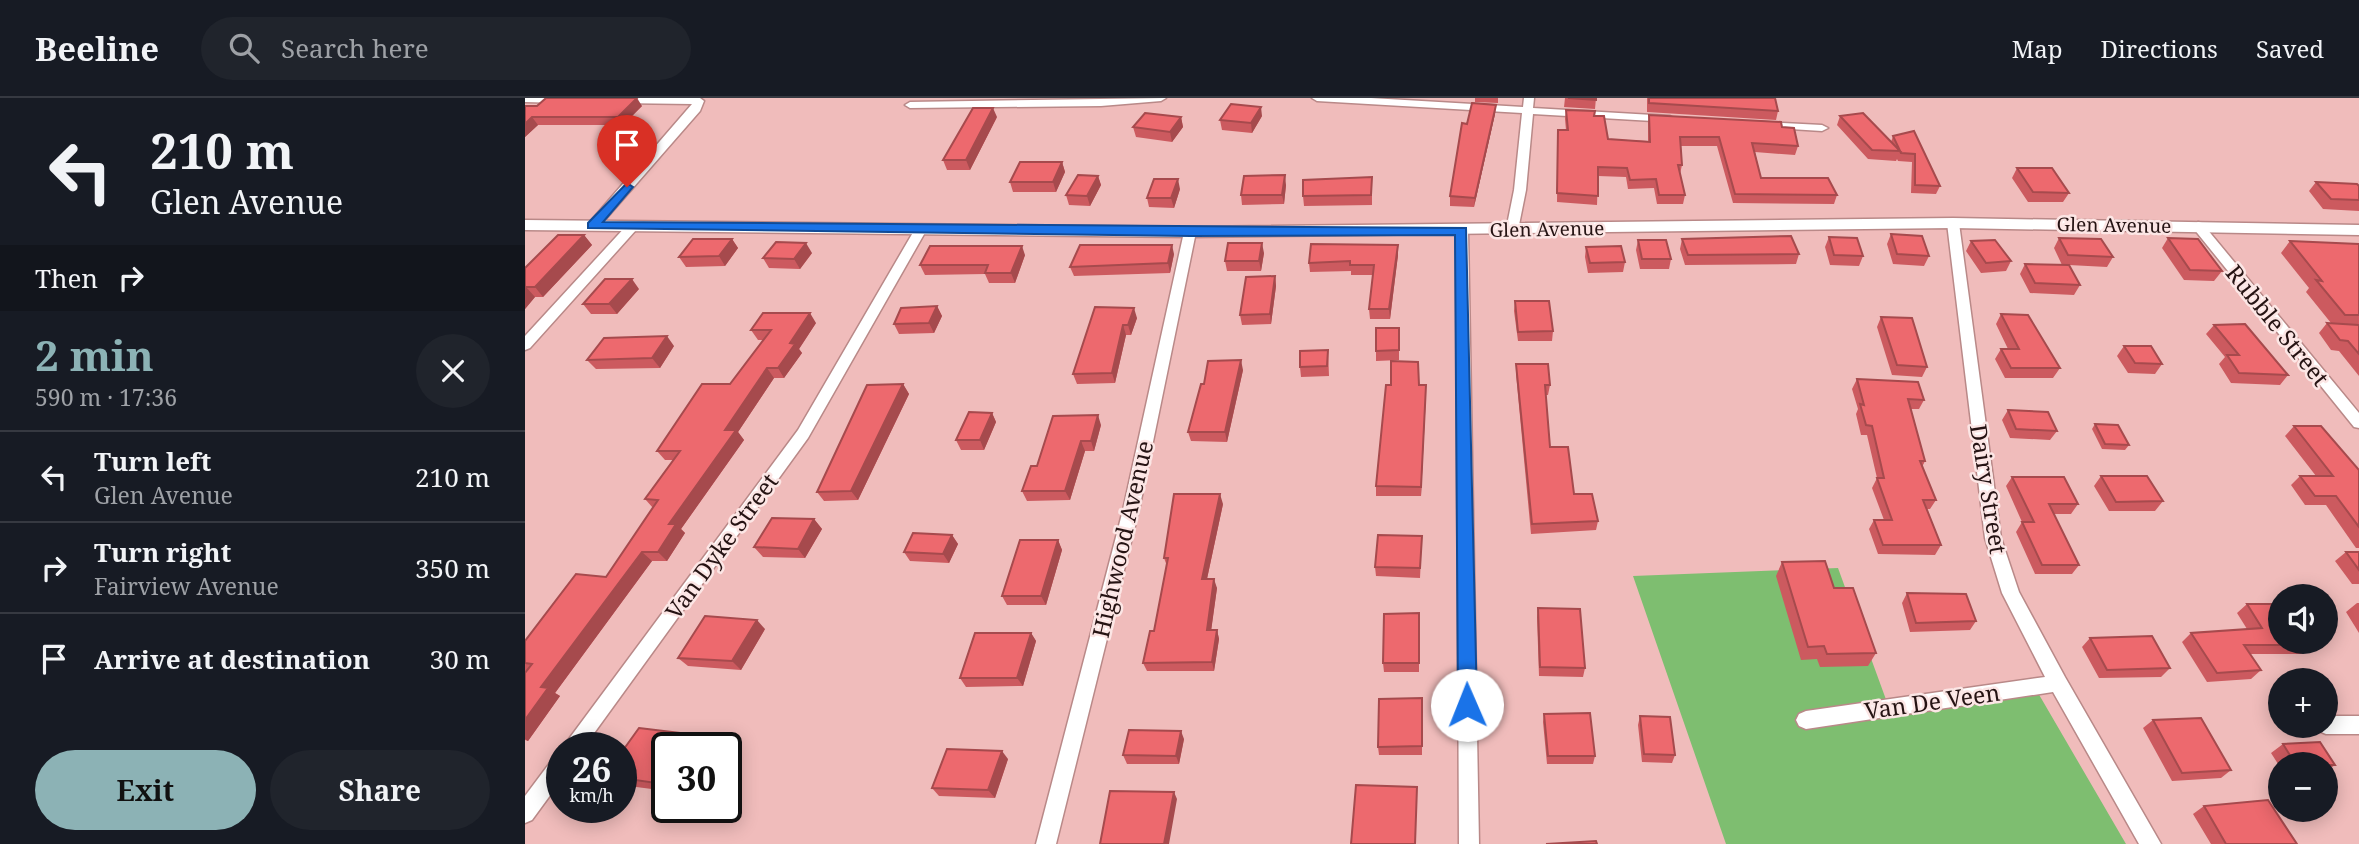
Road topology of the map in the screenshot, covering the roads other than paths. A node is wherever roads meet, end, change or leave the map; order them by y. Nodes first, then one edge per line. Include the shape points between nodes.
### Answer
1 (1161, 98) edge
2 (1317, 98) edge
3 (525, 99) edge
4 (579, 100) edge
5 (607, 100) edge
6 (910, 104) dead end
7 (1527, 104) edge
8 (1688, 120) edge
9 (1755, 124) edge
10 (1822, 128) dead end
11 (1953, 223) junction
12 (525, 225) edge
13 (593, 226) junction
14 (2198, 226) junction
15 (632, 227) junction
16 (921, 229) junction
17 (1512, 230) junction
18 (2359, 230) edge
19 (1462, 231) junction
20 (1191, 232) junction
21 (525, 345) edge
22 (2359, 423) edge
23 (2058, 683) junction
24 (1806, 720) dead end
25 (2338, 725) edge
26 (2359, 725) edge
27 (584, 732) edge
28 (546, 785) edge
29 (525, 813) edge
30 (1046, 844) edge
31 (1469, 844) edge
32 (2151, 844) edge

1 - 6 street via 1101,103
2 - 7 street
3 - 4 street
5 - 13 street via 699,101
7 - 8 street
7 - 17 street
9 - 10 street
11 - 14 street, Glen Avenue
11 - 17 street, Glen Avenue
11 - 23 street, Dairy Street via 1993,538 2011,593
12 - 13 street, Glen Avenue
13 - 15 street, Glen Avenue
14 - 18 street, Glen Avenue
14 - 22 street, Rubble Street
15 - 16 street, Glen Avenue
15 - 21 street
16 - 20 street, Glen Avenue
16 - 27 street, Van Dyke Street via 803,434
17 - 19 street, Glen Avenue
19 - 20 street, Glen Avenue
19 - 31 street
20 - 30 street, Highwood Avenue via 1131,510
23 - 24 street, Van De Veen
23 - 32 street, Dairy Street
25 - 26 street
28 - 29 street

